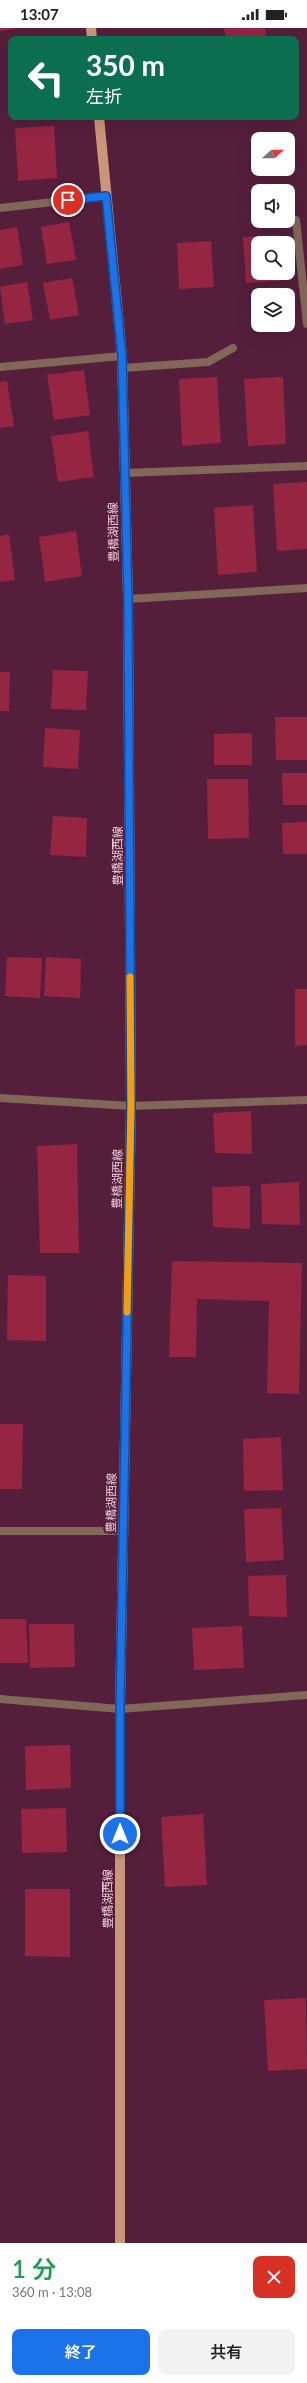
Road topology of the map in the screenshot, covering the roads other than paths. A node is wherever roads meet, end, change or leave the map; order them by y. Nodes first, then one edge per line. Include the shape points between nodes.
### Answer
1 (99, 120) edge
2 (106, 196) junction
3 (0, 208) edge
4 (296, 220) dead end
5 (307, 324) edge
6 (233, 348) dead end
7 (122, 356) junction
8 (0, 367) edge
9 (123, 368) junction
10 (307, 466) edge
11 (125, 473) junction
12 (307, 588) edge
13 (128, 599) junction
14 (0, 1098) edge
15 (307, 1100) edge
16 (131, 1106) junction
17 (0, 1531) edge
18 (123, 1532) junction
19 (307, 1695) edge
20 (0, 1699) edge
21 (120, 1709) junction
22 (120, 2243) edge

1 - 2 main road, 豊橋湖西線
2 - 3 street
2 - 7 main road, 豊橋湖西線
4 - 5 street
6 - 9 street via 208,362
7 - 8 street
7 - 9 main road, 豊橋湖西線
9 - 11 main road, 豊橋湖西線
10 - 11 street
11 - 13 main road, 豊橋湖西線
12 - 13 street
13 - 16 main road, 豊橋湖西線
14 - 16 street
15 - 16 street
16 - 18 main road, 豊橋湖西線
17 - 18 street
18 - 21 main road, 豊橋湖西線
19 - 21 street
20 - 21 street
21 - 22 main road, 豊橋湖西線

